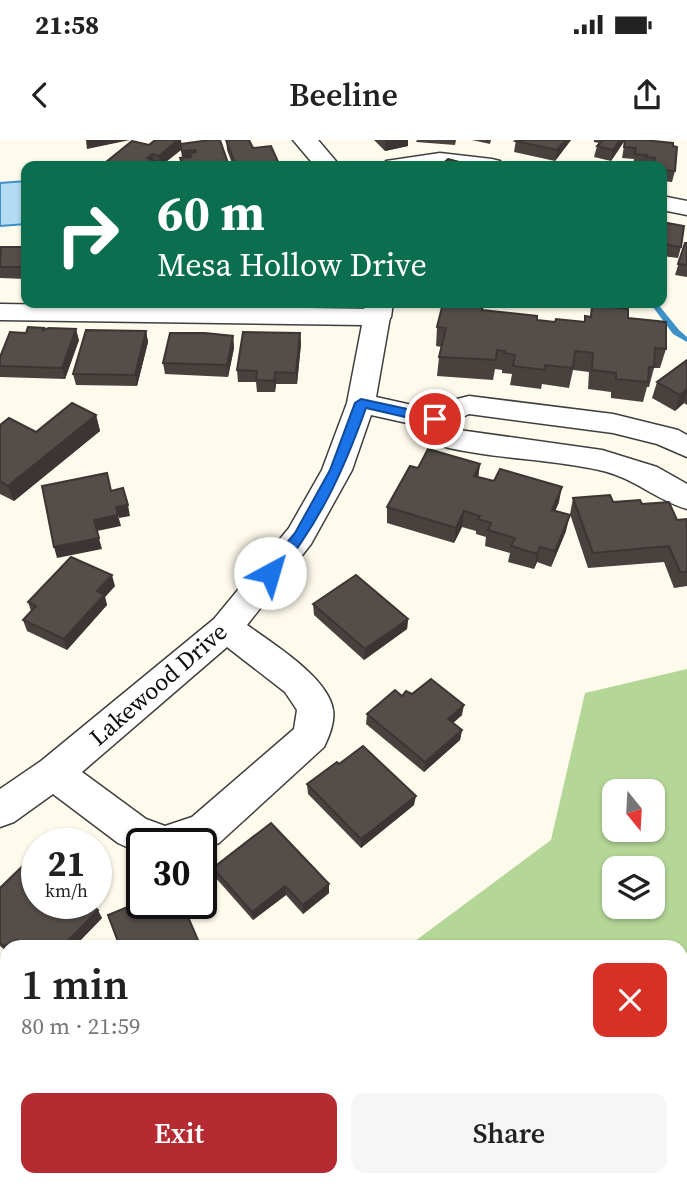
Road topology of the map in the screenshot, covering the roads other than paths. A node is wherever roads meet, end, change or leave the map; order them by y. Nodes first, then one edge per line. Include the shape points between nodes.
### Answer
1 (305, 140) edge
2 (324, 161) edge
3 (667, 204) edge
4 (687, 208) edge
5 (378, 310) edge
6 (0, 312) edge
7 (361, 403) junction
8 (435, 419) junction
9 (687, 447) edge
10 (687, 498) edge
11 (226, 628) junction
12 (54, 773) junction
13 (0, 810) edge
14 (128, 828) edge
15 (208, 828) edge

1 - 2 street
3 - 4 street
5 - 6 street
5 - 7 street, Lakewood Drive
7 - 8 street
7 - 11 street, Lakewood Drive via 337,470 300,536
8 - 9 street via 469,405 627,426 675,439
8 - 10 street via 449,438 602,460 646,474
11 - 12 street, Lakewood Drive
11 - 15 street via 298,682 315,709 311,736
12 - 13 street, Lakewood Drive
12 - 14 street

